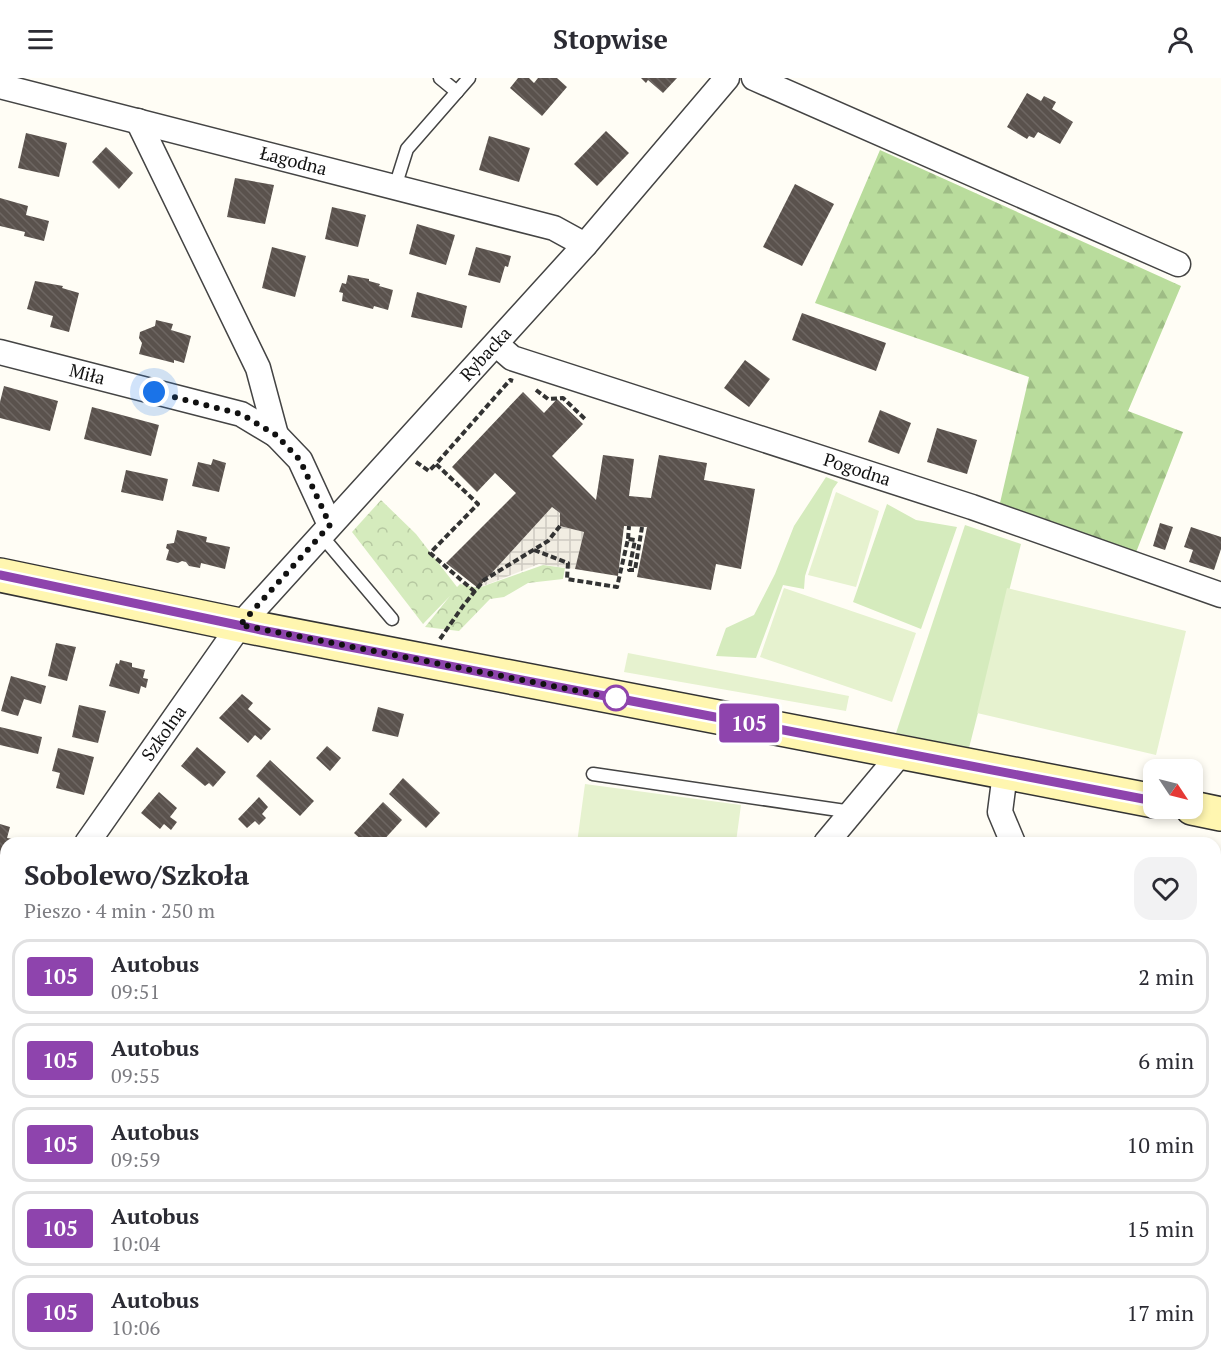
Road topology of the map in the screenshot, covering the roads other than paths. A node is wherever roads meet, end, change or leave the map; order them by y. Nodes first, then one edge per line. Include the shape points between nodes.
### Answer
1 (440, 78) edge
2 (469, 78) edge
3 (727, 78) edge
4 (754, 78) edge
5 (0, 86) edge
6 (457, 92) junction
7 (138, 121) junction
8 (395, 187) junction
9 (585, 245) junction
10 (1178, 264) dead end
11 (496, 344) junction
12 (0, 352) edge
13 (276, 435) junction
14 (325, 530) junction
15 (0, 575) edge
16 (1221, 595) edge
17 (392, 619) dead end
18 (240, 625) junction
19 (901, 753) junction
20 (1005, 773) junction
21 (593, 774) dead end
22 (1143, 799) edge
23 (1203, 810) edge
24 (852, 812) junction
25 (1221, 814) edge
26 (91, 837) edge
27 (831, 837) edge
28 (1010, 837) edge

1 - 6 lane
2 - 6 lane
3 - 9 street, Rybacka
4 - 10 street
5 - 7 street, Łagodna
6 - 8 lane via 406,149
7 - 8 street, Łagodna
7 - 13 street via 258,368
8 - 9 street, Łagodna via 554,228
9 - 11 street, Rybacka
11 - 14 street, Rybacka
11 - 16 street, Pogodna via 512,358 972,507
12 - 13 street, Miła via 241,414
13 - 14 street, Miła via 300,460
14 - 17 lane
14 - 18 street, Rybacka
15 - 18 street
18 - 19 street
18 - 26 street, Szkolna
19 - 20 street
19 - 24 street
20 - 22 street
20 - 28 street via 1000,812
21 - 24 lane
23 - 25 street
24 - 27 street

